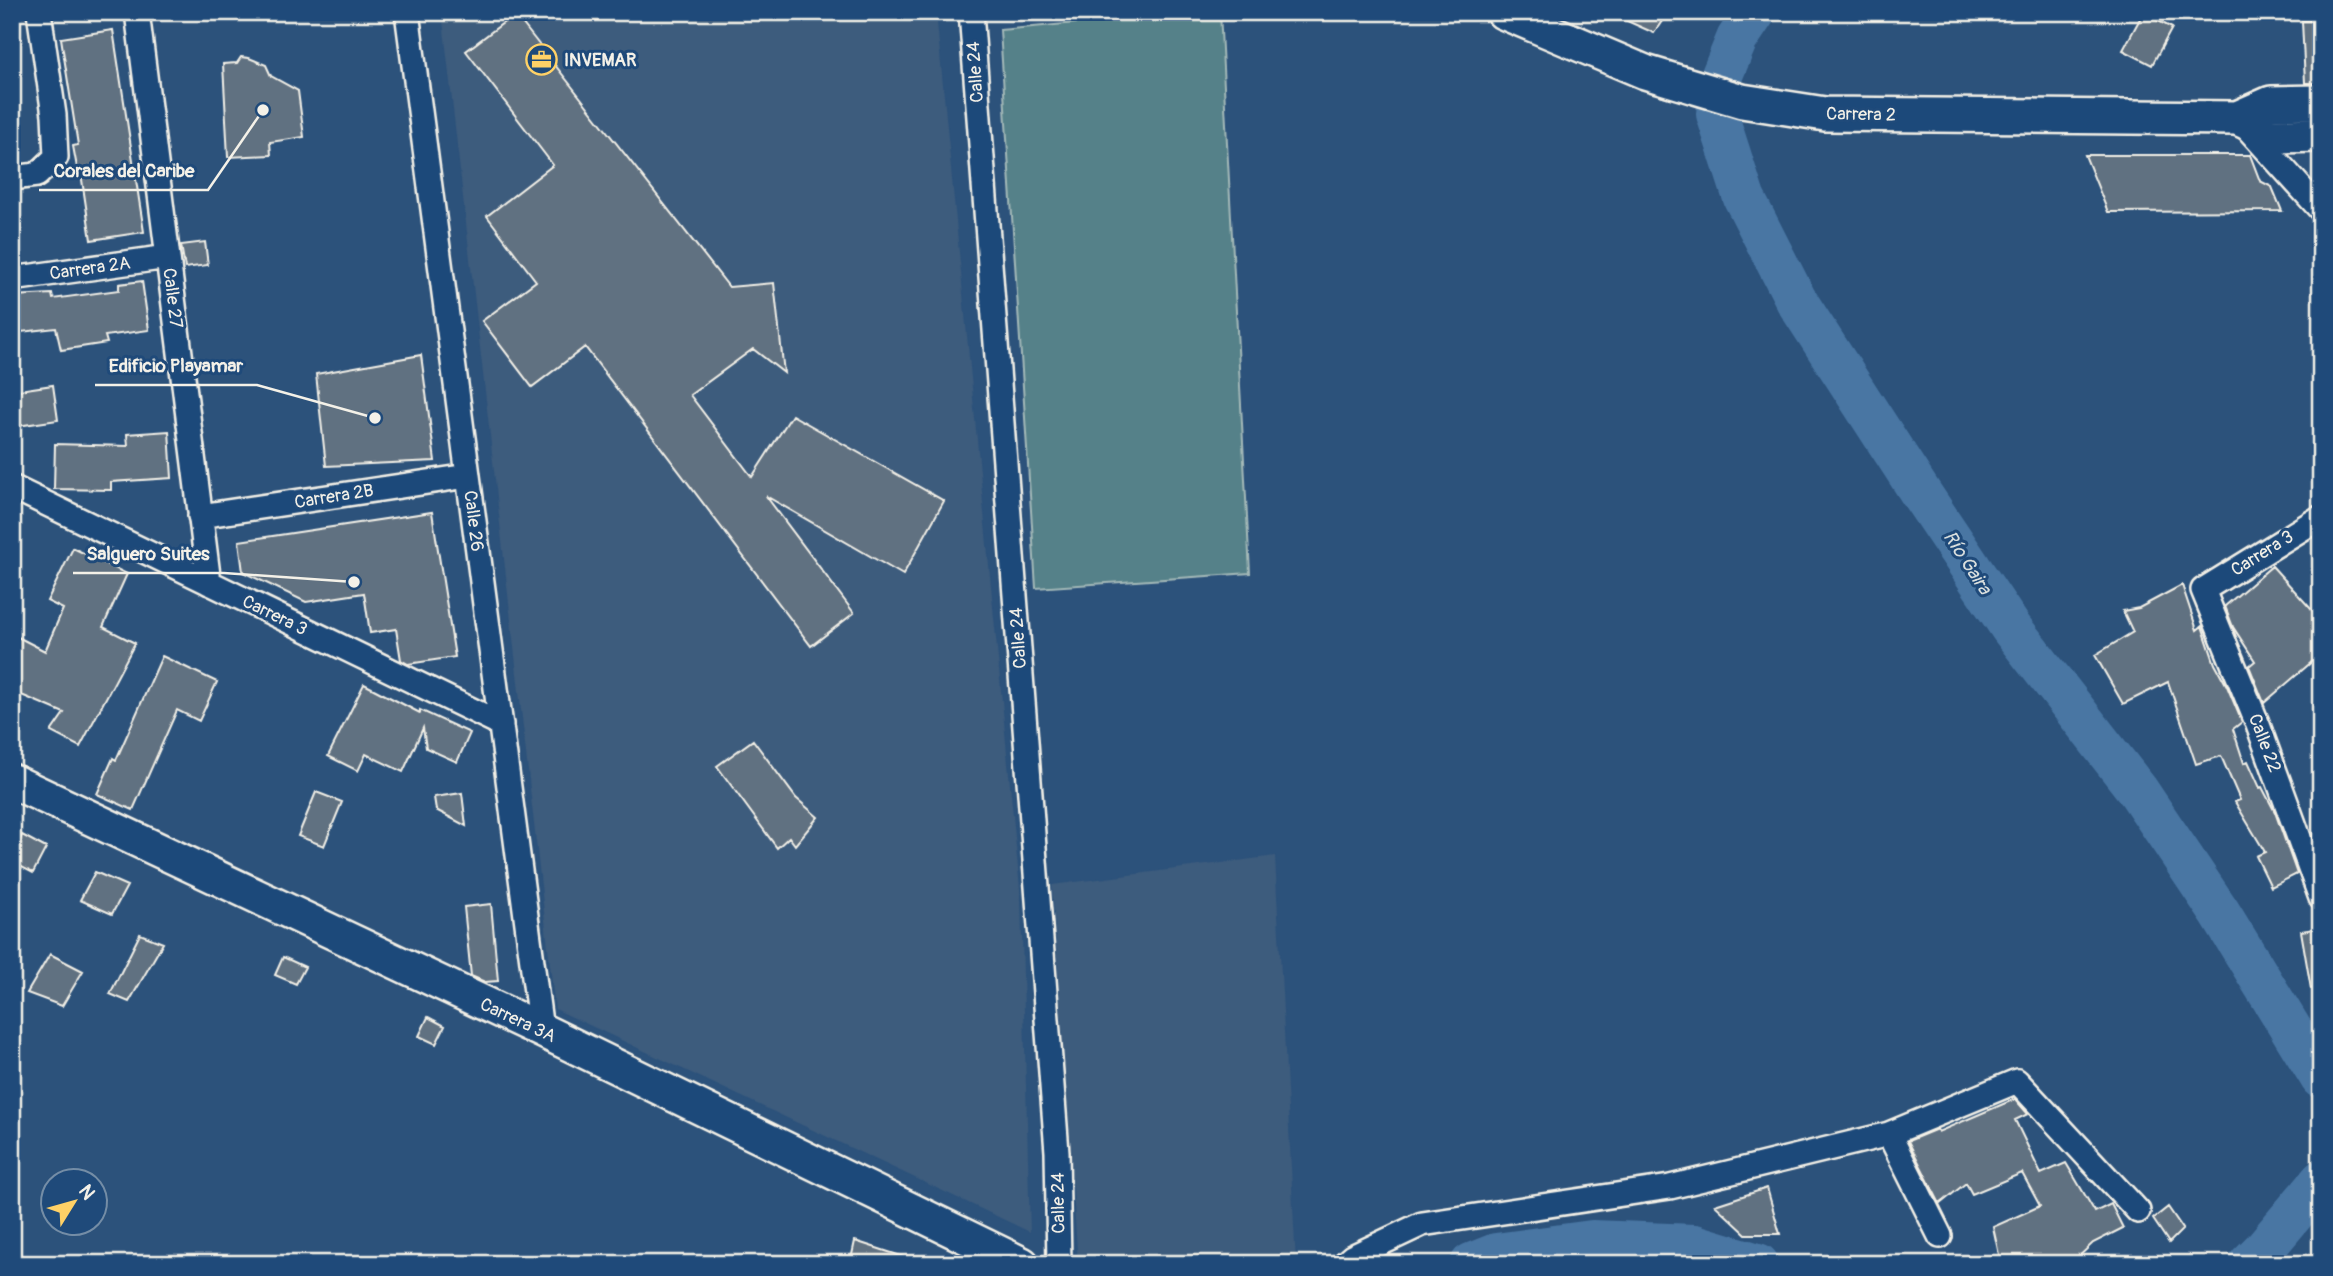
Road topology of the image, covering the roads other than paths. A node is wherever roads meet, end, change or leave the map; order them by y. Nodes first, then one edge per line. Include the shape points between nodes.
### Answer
1 (39, 12) edge
2 (137, 12) edge
3 (407, 12) edge
4 (971, 12) edge
5 (1503, 12) edge
6 (2321, 102) edge
7 (2237, 118) junction
8 (2321, 135) edge
9 (12, 178) edge
10 (2321, 210) edge
11 (168, 257) junction
12 (12, 279) edge
13 (468, 475) junction
14 (12, 487) edge
15 (200, 516) junction
16 (2321, 517) edge
17 (209, 583) junction
18 (2203, 590) joint
19 (501, 724) junction
20 (12, 781) edge
21 (2321, 898) edge
22 (541, 1030) junction
23 (1889, 1134) junction
24 (2138, 1211) dead end
25 (1940, 1237) dead end
26 (1022, 1264) edge
27 (1059, 1264) edge
28 (1344, 1264) edge

1 - 9 street via 56,157 37,175
2 - 11 street, Calle 27
3 - 13 street, Calle 26
4 - 27 street, Calle 24 via 1057,1152
5 - 7 street, Carrera 2 via 1645,72 1742,101 1825,114
6 - 7 street, Carrera 2 via 2271,103
7 - 8 street, Carrera 2 via 2277,135
7 - 10 street
11 - 12 street, Carrera 2A
11 - 15 street, Calle 27
13 - 15 street, Carrera 2B
13 - 19 street, Calle 26
14 - 17 street, Carrera 3
15 - 17 street, Calle 27
16 - 18 street, Carrera 3
17 - 19 street, Carrera 3
18 - 21 street, Calle 22
19 - 22 street, Calle 26
20 - 22 street, Carrera 3A
22 - 26 street, Carrera 3A
23 - 24 street via 2017,1081
23 - 25 street
23 - 28 street via 1670,1187 1422,1224

